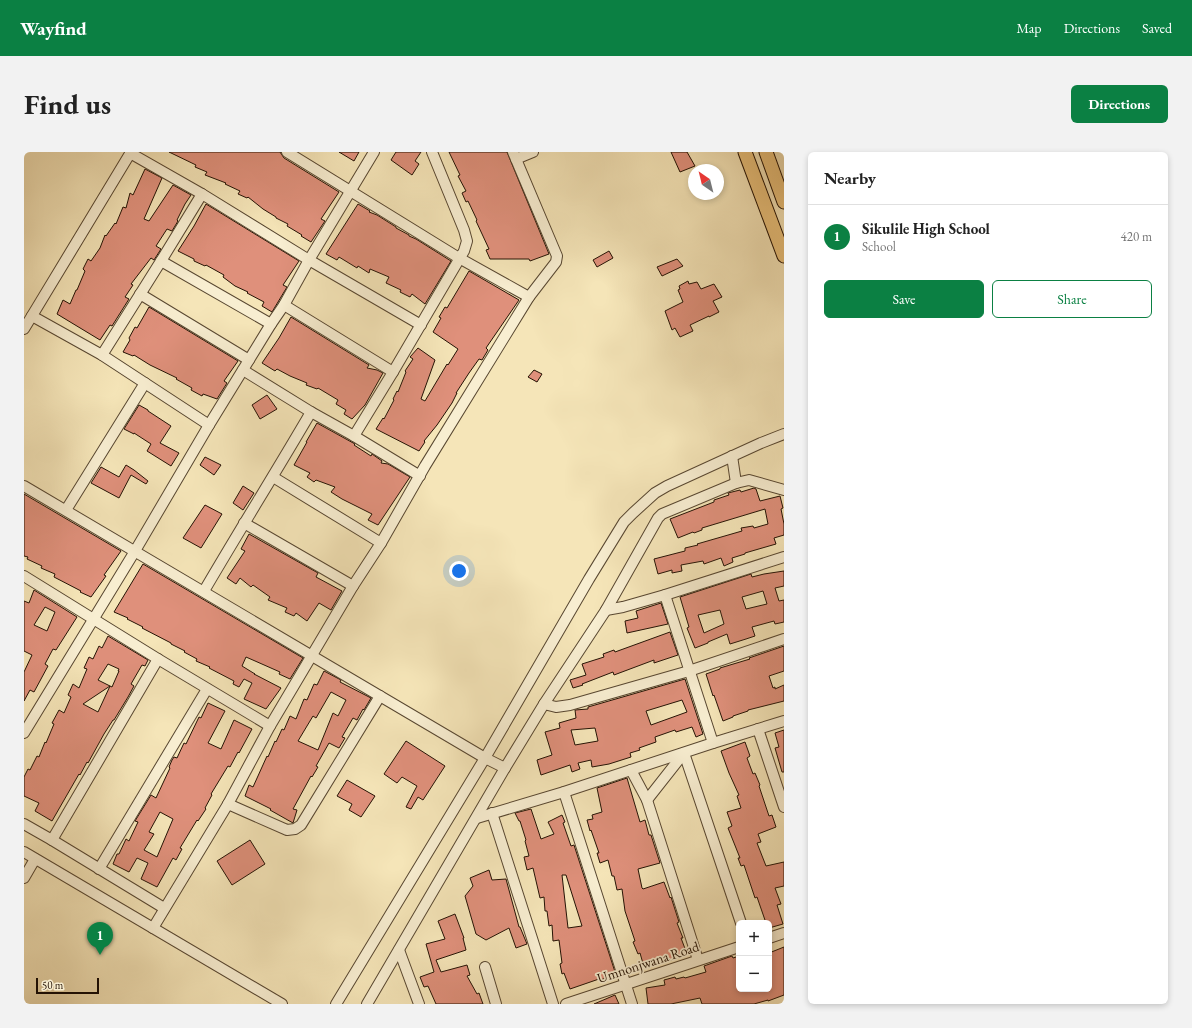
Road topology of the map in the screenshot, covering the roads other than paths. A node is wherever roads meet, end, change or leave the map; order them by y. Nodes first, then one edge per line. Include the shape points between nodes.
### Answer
1 (287, 152) edge
2 (374, 152) edge
3 (432, 152) edge
4 (533, 152) edge
5 (745, 152) edge
6 (766, 152) edge
7 (130, 153) edge
8 (515, 156) edge
9 (350, 191) junction
10 (202, 194) junction
11 (784, 202) edge
12 (784, 256) edge
13 (459, 258) junction
14 (309, 260) junction
15 (161, 261) junction
16 (140, 294) junction
17 (529, 297) junction
18 (284, 305) junction
19 (32, 316) junction
20 (271, 324) junction
21 (421, 325) junction
22 (24, 329) edge
23 (102, 355) junction
24 (249, 360) junction
25 (243, 370) junction
26 (393, 372) junction
27 (145, 383) junction
28 (311, 412) junction
29 (209, 425) junction
30 (784, 434) edge
31 (354, 436) junction
32 (732, 456) junction
33 (420, 476) junction
34 (273, 477) junction
35 (736, 483) junction
36 (24, 486) edge
37 (784, 490) edge
38 (66, 510) junction
39 (244, 523) junction
40 (381, 543) junction
41 (135, 551) junction
42 (784, 557) edge
43 (24, 576) edge
44 (353, 586) junction
45 (204, 592) junction
46 (666, 595) junction
47 (606, 610) junction
48 (93, 619) junction
49 (784, 639) edge
50 (312, 655) junction
51 (158, 659) junction
52 (689, 671) junction
53 (207, 689) junction
54 (380, 696) junction
55 (544, 704) junction
56 (784, 721) edge
57 (270, 726) junction
58 (758, 729) junction
59 (24, 733) edge
60 (712, 743) junction
61 (684, 753) junction
62 (485, 758) junction
63 (505, 768) junction
64 (631, 770) junction
65 (564, 792) junction
66 (647, 800) junction
67 (228, 804) junction
68 (784, 807) edge
69 (492, 813) junction
70 (476, 818) junction
71 (24, 824) edge
72 (52, 840) junction
73 (24, 852) edge
74 (35, 859) junction
75 (100, 869) junction
76 (24, 878) edge
77 (164, 908) junction
78 (740, 920) edge
79 (153, 928) junction
80 (784, 933) edge
81 (772, 937) edge
82 (736, 948) edge
83 (399, 950) junction
84 (698, 960) junction
85 (484, 967) dead end
86 (626, 985) junction
87 (282, 1004) edge
88 (336, 1004) edge
89 (367, 1004) edge
90 (418, 1004) edge
91 (496, 1004) edge
92 (553, 1004) edge
93 (566, 1004) edge
94 (632, 1004) edge

1 - 9 street
2 - 9 street
3 - 13 street via 467,241
4 - 8 street
5 - 12 main road
6 - 11 main road
7 - 10 street
7 - 19 street
8 - 17 street via 557,256 553,267
9 - 13 street
9 - 14 street
10 - 14 street
10 - 15 street
13 - 17 street
13 - 21 street
14 - 18 street
14 - 21 street
15 - 16 street
15 - 20 street
16 - 23 street
16 - 24 street
17 - 33 street
18 - 20 street
18 - 26 street
19 - 22 street
19 - 23 street
20 - 24 street
21 - 26 street
23 - 27 street
24 - 25 street
25 - 28 street
25 - 29 street
26 - 31 street
27 - 29 street
27 - 38 street
28 - 31 street
28 - 34 street
29 - 41 street
30 - 32 street
31 - 33 street
32 - 35 street
32 - 62 street via 667,486 624,522
33 - 40 street
34 - 39 street
34 - 40 street
35 - 37 street via 749,480
35 - 47 street via 662,514
36 - 38 street
38 - 41 street
39 - 44 street
39 - 45 street
40 - 44 street
41 - 45 street
41 - 48 street
42 - 46 street
43 - 48 street
44 - 50 street
45 - 50 street
46 - 47 street
46 - 52 street
47 - 55 street
48 - 51 street
48 - 59 street
49 - 52 street
50 - 54 street
50 - 57 street
51 - 53 street
51 - 72 street
52 - 55 street via 570,705
52 - 60 street
53 - 57 street
53 - 75 street
54 - 62 street
54 - 67 street via 301,825 288,830
55 - 63 street
56 - 58 street
57 - 67 street
58 - 60 street
58 - 68 street
60 - 61 street
61 - 64 street
61 - 66 street
61 - 78 street
62 - 63 street
62 - 88 street
63 - 70 street
64 - 65 street
64 - 66 street
65 - 69 street
65 - 86 street
66 - 84 street
67 - 77 street
69 - 70 street
69 - 92 street
70 - 83 street
71 - 72 street
72 - 75 street
73 - 74 street
74 - 76 street
74 - 79 street
75 - 77 street
77 - 79 street
79 - 87 street
80 - 81 street
82 - 84 street, Umnonjwana Road
83 - 89 street
83 - 90 street
84 - 86 street, Umnonjwana Road
85 - 91 street
86 - 93 street, Umnonjwana Road
86 - 94 street

